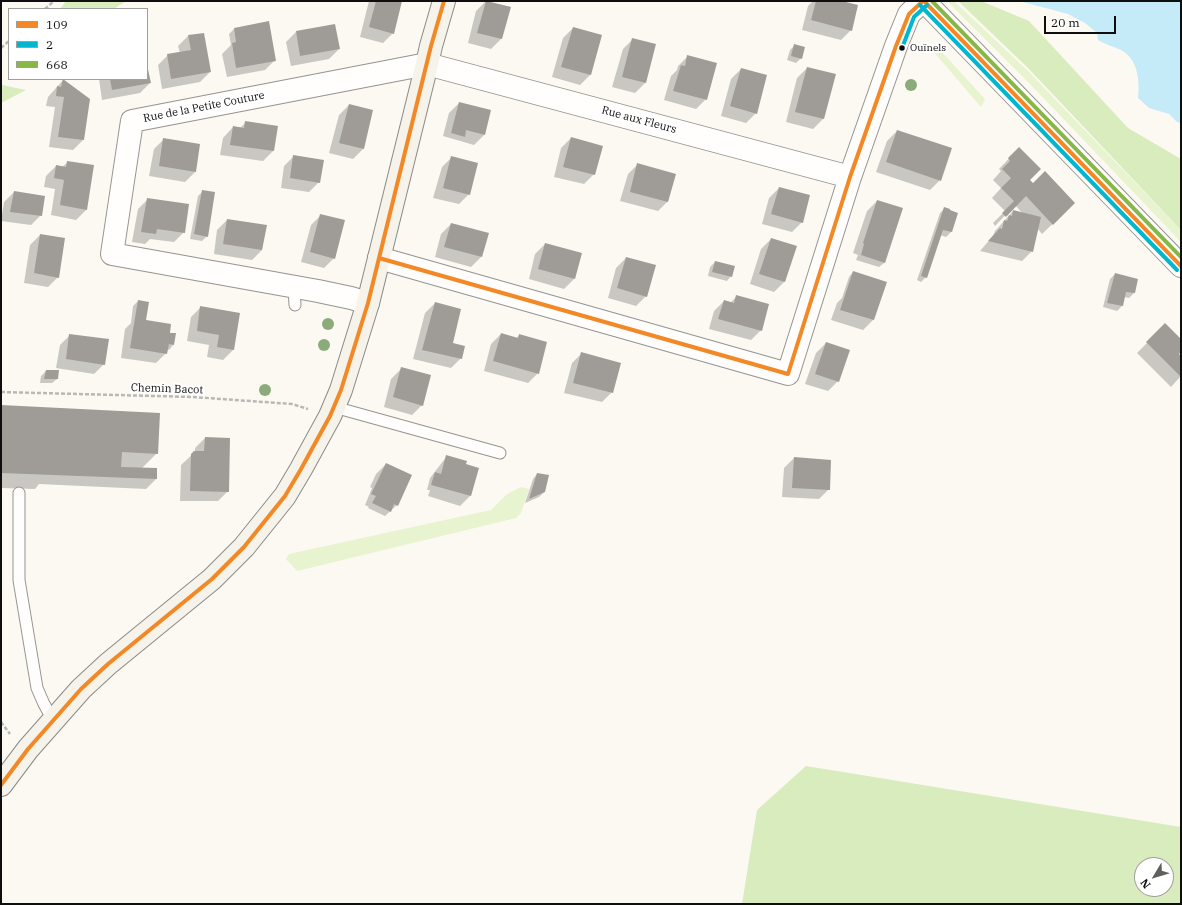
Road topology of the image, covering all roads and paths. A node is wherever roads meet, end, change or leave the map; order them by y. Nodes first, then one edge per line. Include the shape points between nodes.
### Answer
1 (54, 1) edge
2 (444, 1) edge
3 (924, 1) edge
4 (46, 8) edge
5 (428, 64) junction
6 (850, 177) junction
7 (379, 258) junction
8 (1181, 266) edge
9 (368, 303) junction
10 (1, 392) edge
11 (332, 411) junction
12 (500, 453) dead end
13 (19, 494) dead end
14 (53, 720) junction
15 (1, 785) edge

1 - 4 path
2 - 5 main road
3 - 6 street via 909,14
3 - 8 street
5 - 6 street, Rue aux Fleurs
5 - 7 main road
5 - 9 street, Rue de la Petite Couture via 132,121 112,254 294,296 351,298
6 - 7 street via 788,374
7 - 9 main road
9 - 11 main road
10 - 11 path, Chemin Bacot via 201,397 292,404
11 - 12 lane
11 - 14 main road via 285,496 244,547 212,579 108,664
13 - 14 lane via 19,580 37,688
14 - 15 main road

